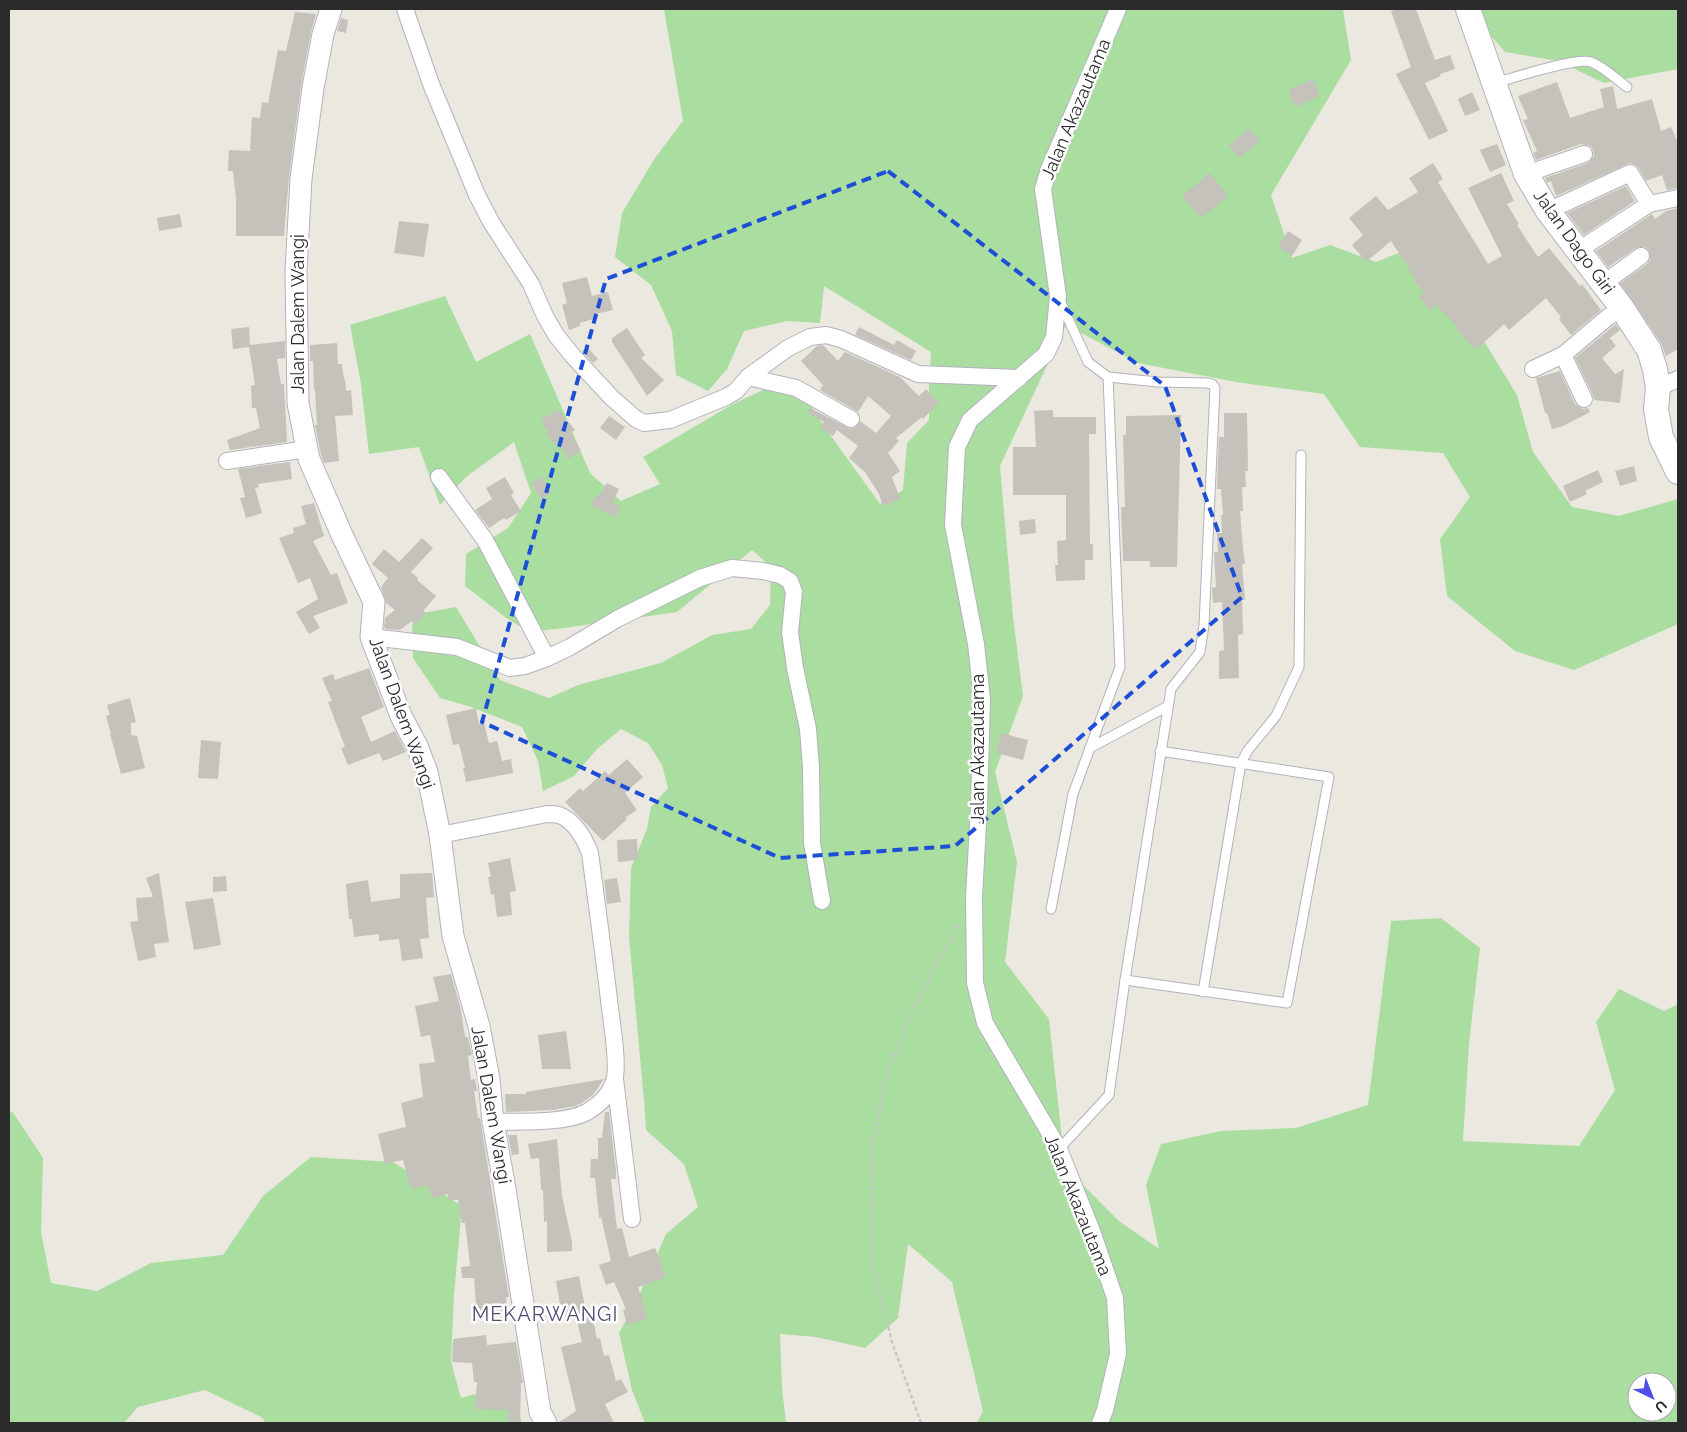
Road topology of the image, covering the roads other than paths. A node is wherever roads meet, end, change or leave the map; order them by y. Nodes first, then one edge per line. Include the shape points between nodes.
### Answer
1 (331, 9) edge
2 (405, 9) edge
3 (1118, 9) edge
4 (1468, 9) edge
5 (1494, 84) junction
6 (1626, 87) dead end
7 (1584, 154) dead end
8 (1526, 174) junction
9 (1678, 198) edge
10 (1650, 204) junction
11 (1548, 211) junction
12 (1579, 250) junction
13 (1642, 256) dead end
14 (1604, 283) junction
15 (1058, 296) junction
16 (1622, 308) junction
17 (1563, 355) junction
18 (1533, 369) dead end
19 (748, 377) junction
20 (1108, 377) junction
21 (1018, 378) junction
22 (1668, 383) edge
23 (1584, 399) dead end
24 (851, 419) dead end
25 (307, 449) junction
26 (1301, 455) dead end
27 (227, 461) dead end
28 (1678, 472) edge
29 (438, 477) dead end
30 (371, 637) junction
31 (548, 658) junction
32 (1168, 706) junction
33 (1090, 748) junction
34 (1160, 751) junction
35 (1241, 763) junction
36 (440, 835) junction
37 (822, 901) dead end
38 (1051, 909) dead end
39 (1125, 980) junction
40 (1203, 992) junction
41 (615, 1079) junction
42 (493, 1122) junction
43 (1059, 1149) junction
44 (632, 1219) dead end
45 (546, 1423) edge
46 (1100, 1423) edge

1 - 25 street, Jalan Dalem Wangi via 323,34 312,97 301,179 296,262 298,403
2 - 19 street via 431,84 491,222 531,284 556,335 612,398 644,423 670,420 726,397
3 - 15 street, Jalan Akazautama via 1043,189
4 - 5 main road, Jalan Dago Giri
5 - 6 lane via 1544,69 1588,61
5 - 8 main road, Jalan Dago Giri
7 - 8 street
8 - 11 main road, Jalan Dago Giri
9 - 10 street
10 - 11 street via 1630,173
10 - 12 street
11 - 12 main road, Jalan Dago Giri
12 - 14 main road, Jalan Dago Giri
13 - 14 street
14 - 16 main road, Jalan Dago Giri
15 - 20 lane via 1088,362
15 - 21 street, Jalan Akazautama via 1054,337 1046,354
16 - 17 street
16 - 22 main road, Jalan Dago Giri via 1649,350 1655,369
17 - 18 street
17 - 23 street
19 - 21 street via 788,348 810,337 826,335 842,339 918,374
19 - 24 street via 796,388
20 - 32 lane via 1207,382 1215,388 1204,626 1200,652 1171,690
20 - 33 lane via 1120,667
21 - 43 street, Jalan Akazautama via 970,420 957,447 953,525 976,644 982,699 974,897 975,983 985,1023
22 - 28 main road, Jalan Dago Giri via 1656,410 1661,437
25 - 27 street
25 - 30 street, Jalan Dalem Wangi via 374,602
26 - 35 lane via 1299,667 1276,716
29 - 31 street via 485,540
30 - 31 street via 457,647 510,668
30 - 36 street, Jalan Dalem Wangi via 427,772
31 - 37 street via 700,578 732,568 764,571 790,581 794,592 790,632 808,729 812,842
32 - 33 lane
32 - 34 lane
33 - 38 lane via 1073,794
34 - 35 lane
34 - 39 lane
35 - 40 lane
35 - 40 lane via 1329,777 1287,1003
36 - 41 street via 547,814 559,814 579,832 590,853 613,1026
36 - 42 street, Jalan Dalem Wangi via 453,936 478,1026 489,1079
39 - 40 lane
39 - 43 lane via 1109,1095
41 - 42 street via 599,1102 576,1116 558,1120
41 - 44 street
42 - 45 street, Jalan Dalem Wangi via 540,1412
43 - 46 street, Jalan Akazautama via 1115,1298 1118,1354

